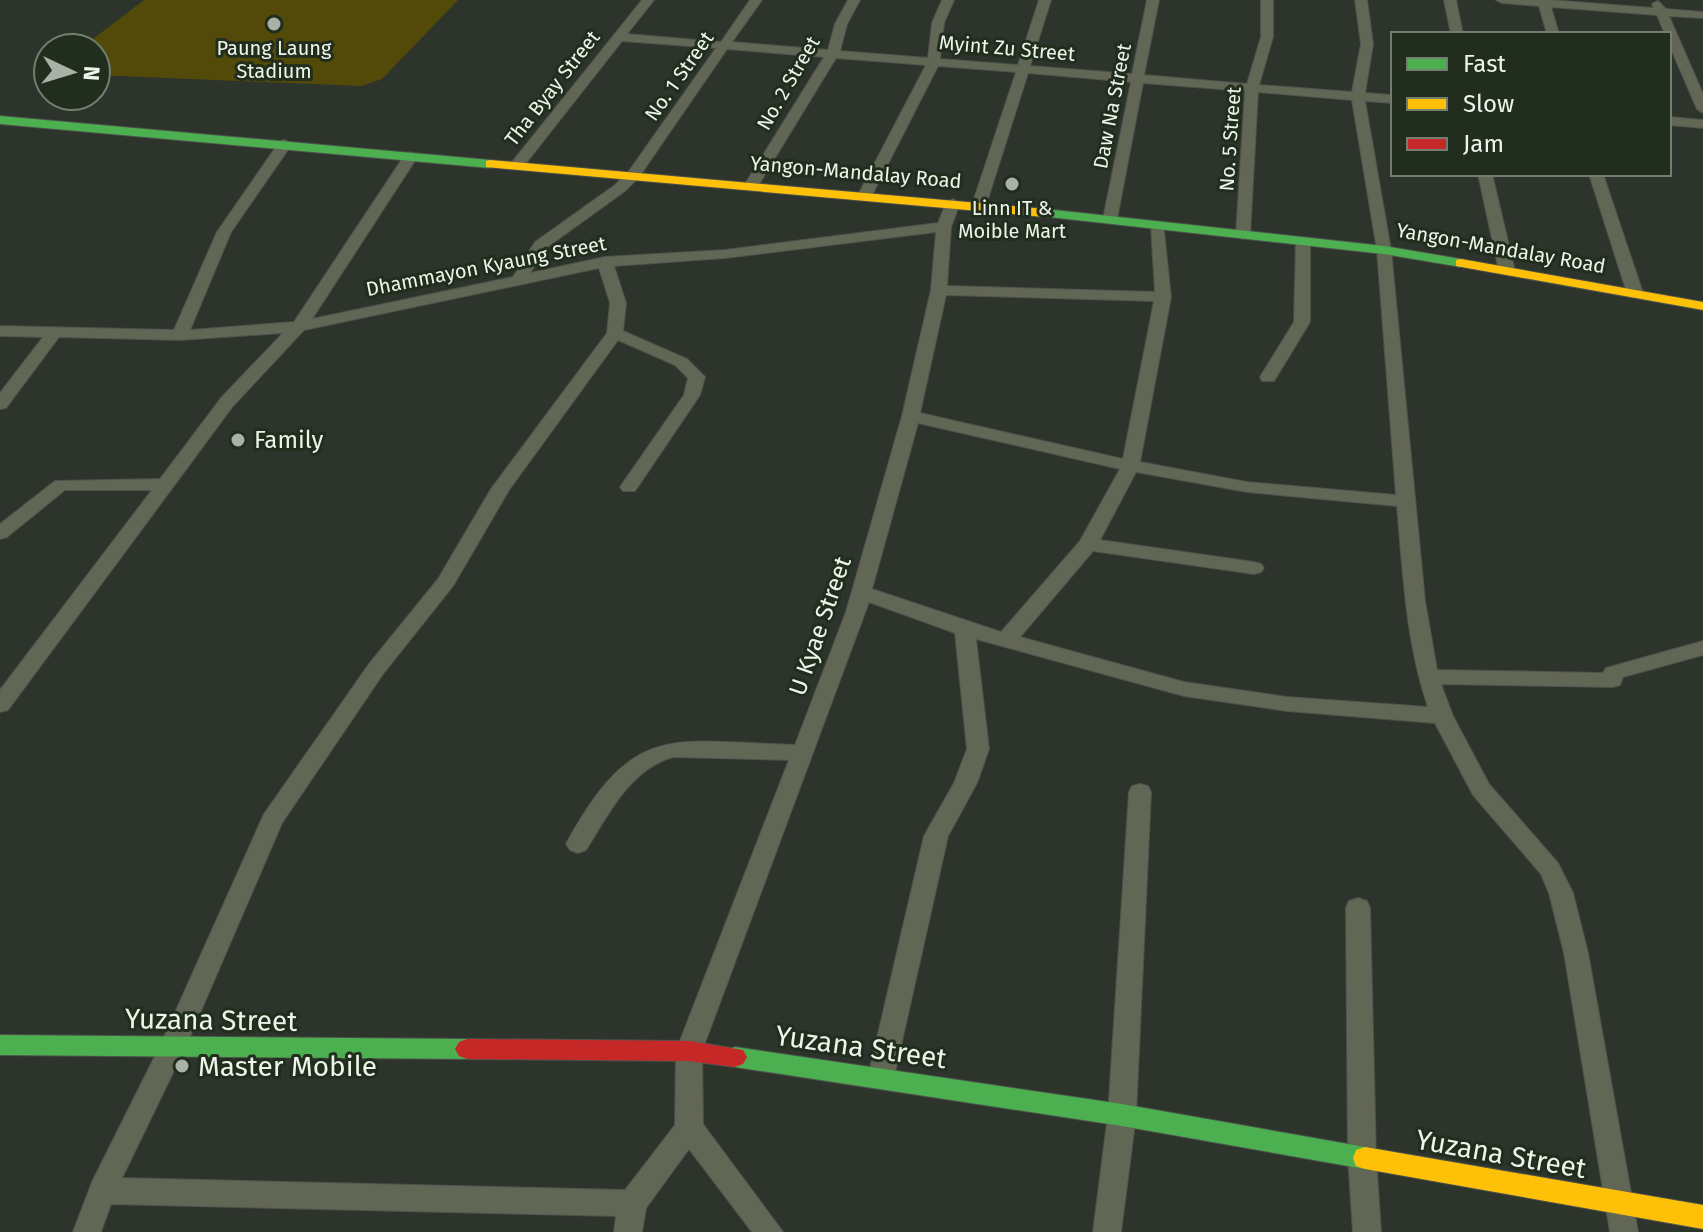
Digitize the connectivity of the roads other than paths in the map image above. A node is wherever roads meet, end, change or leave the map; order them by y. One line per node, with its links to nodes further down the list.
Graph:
1 (648, 0): 18 (street, Tha Byay Street)
2 (756, 0): 19 (street, No. 1 Street)
3 (854, 0): 20 (street, No. 2 Street)
4 (948, 0): 21 (street)
5 (1045, 0): 22 (street)
6 (1153, 0): 23 (street, Daw Na Street)
7 (1267, 0): 24 (street, No. 5 Street)
8 (1361, 0): 25 (street)
9 (1450, 0): 14 (street)
10 (1502, 0): 11 (street)
11 (1543, 2): 12 (street); 15 (street)
12 (1659, 6): 13 (street); 16 (street)
13 (1703, 15)
14 (1457, 32)
15 (1552, 32)
16 (1670, 32)
17 (1671, 34): 27 (street)
18 (619, 37): 19 (street, Myint Zu Street); 33 (street, Tha Byay Street)
19 (726, 46): 20 (street, Myint Zu Street); 34 (street, No. 1 Street)
20 (833, 53): 21 (street, Myint Zu Street); 37 (street, No. 2 Street)
21 (934, 62): 22 (street, Myint Zu Street); 38 (street)
22 (1023, 69): 23 (street, Myint Zu Street); 40 (street)
23 (1138, 78): 24 (street, Myint Zu Street); 41 (street, Daw Na Street)
24 (1252, 87): 25 (street, Myint Zu Street); 44 (street, No. 5 Street)
25 (1358, 96): 26 (street, Myint Zu Street); 46 (street)
26 (1391, 99)
27 (1703, 109)
28 (0, 120): 31 (main road, Yangon-Mandalay Road)
29 (1671, 121): 30 (street)
30 (1703, 124)
31 (285, 144): 32 (main road, Yangon-Mandalay Road); 58 (street)
32 (411, 156): 33 (main road, Yangon-Mandalay Road); 54 (street)
33 (518, 164): 34 (main road, Yangon-Mandalay Road)
34 (634, 174): 37 (main road, Yangon-Mandalay Road); 49 (street, No. 1 Street)
35 (1485, 176): 48 (street)
36 (1597, 176): 51 (street)
37 (752, 184): 38 (main road, Yangon-Mandalay Road)
38 (865, 195): 39 (main road, Yangon-Mandalay Road)
39 (953, 203): 40 (main road, Yangon-Mandalay Road); 43 (street, U Kyae Street)
40 (979, 205): 41 (main road, Yangon-Mandalay Road)
41 (1110, 219): 42 (main road, Yangon-Mandalay Road)
42 (1158, 225): 44 (main road, Yangon-Mandalay Road); 52 (street)
43 (944, 227): 47 (street, Dhammayon Kyaung Street); 50 (street, U Kyae Street)
44 (1243, 235): 45 (main road, Yangon-Mandalay Road)
45 (1303, 242): 46 (main road, Yangon-Mandalay Road); 59 (street)
46 (1384, 250): 48 (main road, Yangon-Mandalay Road); 65 (street)
47 (605, 262): 49 (street, Dhammayon Kyaung Street); 57 (street)
48 (1507, 271): 51 (main road, Yangon-Mandalay Road)
49 (520, 277): 54 (street, Dhammayon Kyaung Street)
50 (939, 290): 52 (street); 61 (street, U Kyae Street)
51 (1635, 293): 53 (main road, Yangon-Mandalay Road)
52 (1163, 297): 62 (street)
53 (1703, 306)
54 (299, 326): 58 (street, Dhammayon Kyaung Street); 63 (street)
55 (0, 331): 56 (street, Dhammayon Kyaung Street)
56 (54, 333): 58 (street, Dhammayon Kyaung Street); 60 (street)
57 (615, 333): 64 (street); 81 (street)
58 (180, 335)
59 (1268, 377)
60 (0, 404)
61 (911, 416): 62 (street); 69 (street, U Kyae Street)
62 (1130, 466): 65 (street); 67 (street)
63 (166, 484): 66 (street); 74 (street)
64 (629, 487)
65 (1407, 501): 73 (street)
66 (0, 533)
67 (1088, 544): 68 (street); 71 (street)
68 (1254, 568)
69 (861, 592): 70 (street); 76 (street, U Kyae Street)
70 (965, 629): 71 (street); 83 (street)
71 (1006, 640): 75 (street)
72 (1703, 648): 73 (street)
73 (1428, 677): 75 (street)
74 (0, 705)
75 (1442, 716): 89 (street)
76 (803, 753): 78 (street); 82 (street, U Kyae Street)
77 (1140, 792): 84 (street)
78 (578, 844)
79 (1358, 908): 86 (street)
80 (0, 1045): 81 (main road, Yuzana Street)
81 (172, 1048): 82 (main road, Yuzana Street); 87 (street)
82 (689, 1051): 83 (main road, Yuzana Street); 85 (street)
83 (881, 1077): 84 (main road, Yuzana Street)
84 (1122, 1115): 86 (main road, Yuzana Street); 94 (street)
85 (689, 1128): 88 (street); 93 (street)
86 (1362, 1158): 89 (main road, Yuzana Street); 95 (street)
87 (102, 1191): 88 (street); 91 (street)
88 (632, 1203): 92 (street)
89 (1619, 1203): 90 (main road, Yuzana Street); 96 (street)
90 (1703, 1217)
91 (87, 1232)
92 (628, 1232)
93 (769, 1232)
94 (1107, 1232)
95 (1367, 1232)
96 (1624, 1232)

